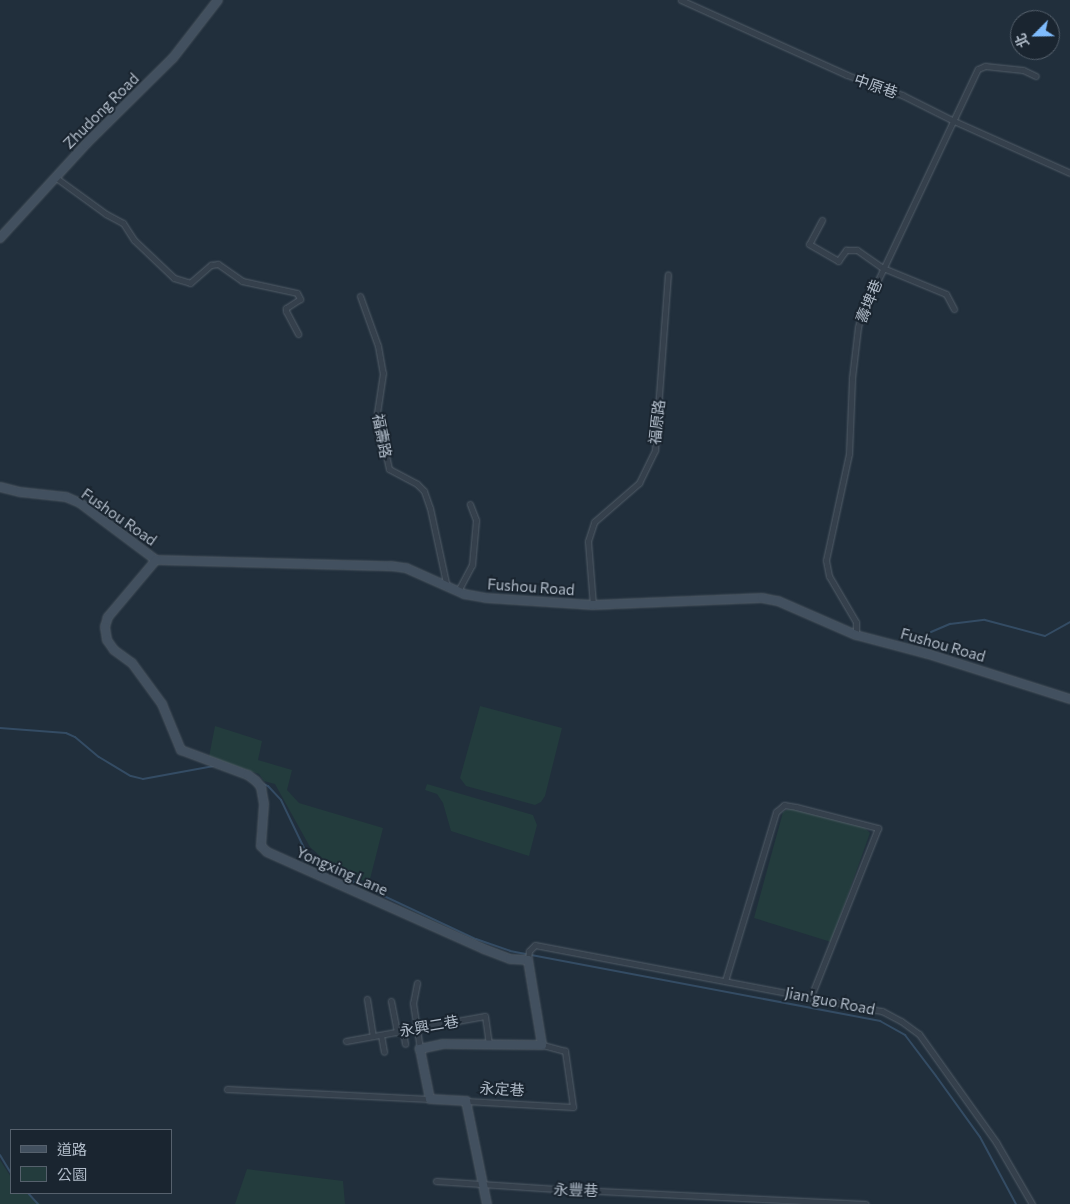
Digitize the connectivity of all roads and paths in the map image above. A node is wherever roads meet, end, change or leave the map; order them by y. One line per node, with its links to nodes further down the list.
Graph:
1 (218, 0): 6 (street, Zhudong Road)
2 (681, 0): 4 (street, 中原巷)
3 (1036, 76): 4 (street, 壽埤巷)
4 (954, 121): 5 (street, 中原巷); 9 (street, 壽埤巷)
5 (1070, 173)
6 (55, 177): 8 (street, Zhudong Road); 13 (street)
7 (822, 220): 9 (street)
8 (0, 238)
9 (883, 268): 12 (street); 20 (street, 壽埤巷)
10 (668, 274): 19 (street, 福原路)
11 (360, 296): 17 (street, 福壽路)
12 (954, 309)
13 (298, 334)
14 (0, 487): 16 (street, Fushou Road)
15 (470, 504): 18 (street)
16 (156, 560): 17 (street, Fushou Road); 22 (street, Yongxing Lane)
17 (447, 587): 18 (street, Fushou Road)
18 (458, 591): 19 (street, Fushou Road)
19 (593, 605): 20 (street, Fushou Road)
20 (856, 635): 21 (street, Fushou Road)
21 (1070, 699)
22 (528, 956): 23 (street, Jian'guo Road); 36 (street)
23 (725, 981): 25 (street, Jian'guo Road); 25 (street)
24 (417, 984): 28 (street)
25 (811, 996): 46 (street, Jian'guo Road)
26 (367, 1000): 32 (street)
27 (390, 1001): 30 (street)
28 (416, 1028): 29 (street, 永興二巷); 34 (street, 永興二巷); 37 (street)
29 (403, 1031): 30 (street, 永興二巷); 35 (street)
30 (396, 1032): 31 (street, 永興二巷)
31 (380, 1035): 32 (street, 永興二巷); 38 (street)
32 (373, 1036): 33 (street, 永興二巷)
33 (346, 1041)
34 (489, 1043): 36 (street); 37 (street)
35 (406, 1044)
36 (542, 1045): 41 (street, 永定巷)
37 (420, 1049): 40 (street)
38 (384, 1052)
39 (227, 1089): 40 (street)
40 (430, 1099): 41 (street, 永定巷)
41 (466, 1101): 43 (street)
42 (436, 1181): 43 (street, 永豐巷)
43 (483, 1182): 44 (street); 45 (street, 永豐巷)
44 (487, 1204)
45 (866, 1204)
46 (1032, 1204)

